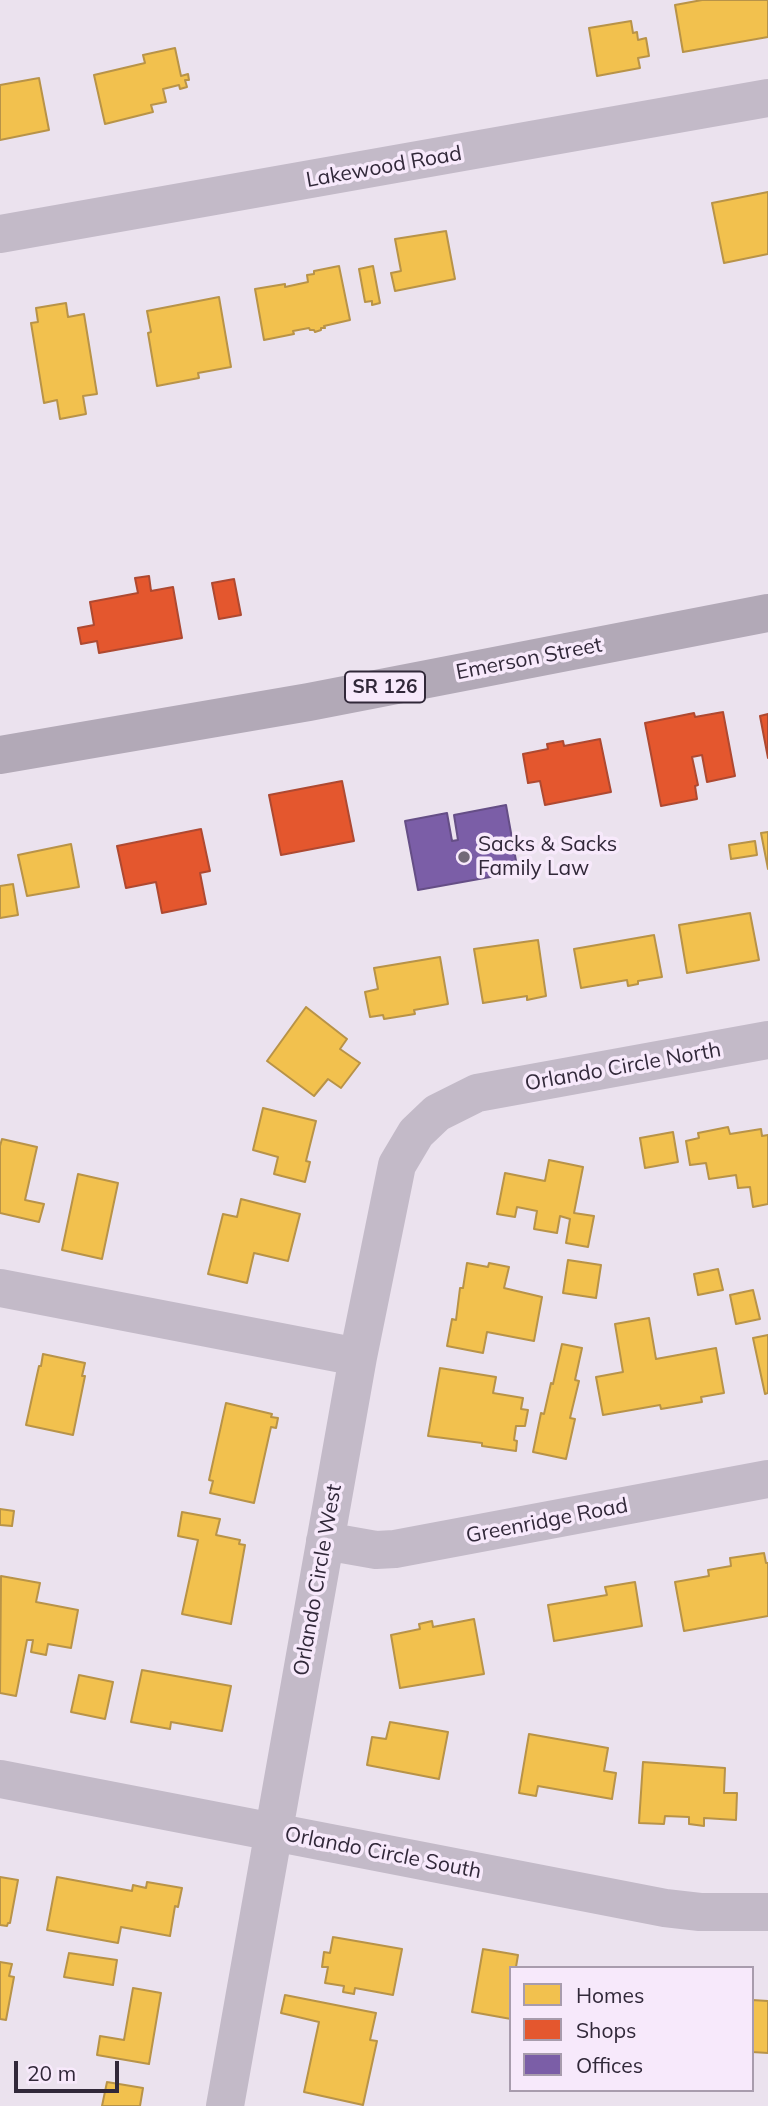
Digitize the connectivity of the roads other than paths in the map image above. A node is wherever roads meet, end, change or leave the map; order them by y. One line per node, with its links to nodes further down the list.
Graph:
1 (768, 98): 2 (street, Lakewood Road)
2 (0, 234)
3 (768, 613): 4 (main road, Emerson Street / SR 126)
4 (0, 755)
5 (768, 1040): 6 (street, Orlando Circle North)
6 (477, 1093): 8 (street, Orlando Circle West)
7 (0, 1288): 8 (street)
8 (358, 1357): 10 (street, Orlando Circle West)
9 (768, 1479): 10 (street, Greenridge Road)
10 (325, 1541): 12 (street, Orlando Circle West)
11 (0, 1779): 12 (street, Orlando Circle South)
12 (273, 1831): 13 (street, Orlando Circle South); 14 (street, Orlando Circle West)
13 (768, 1912)
14 (225, 2106)

